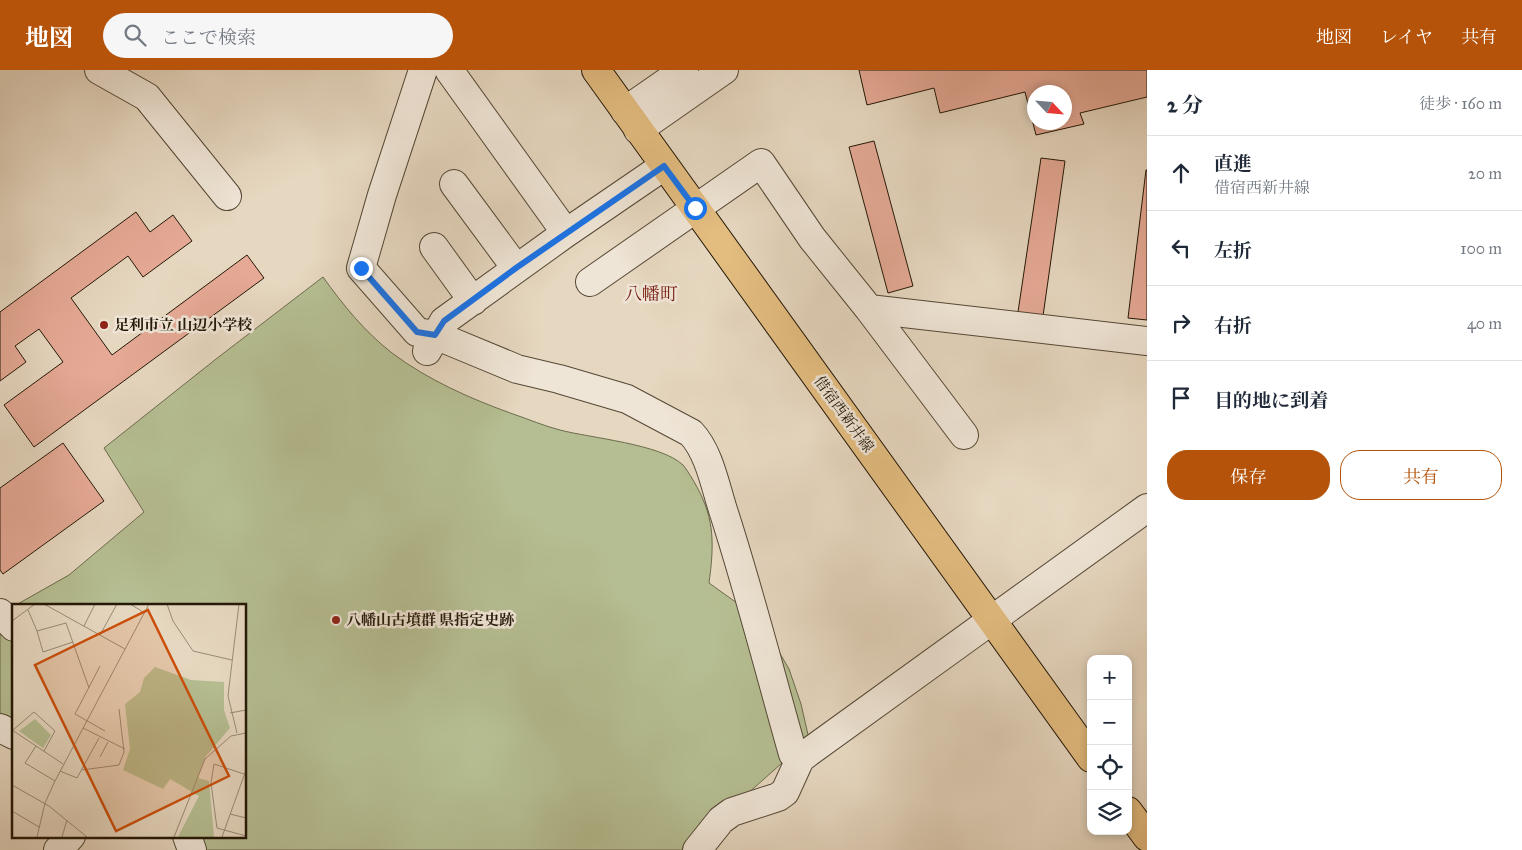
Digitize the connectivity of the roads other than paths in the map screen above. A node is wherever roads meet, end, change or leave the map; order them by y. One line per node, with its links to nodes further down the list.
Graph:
1 (99, 70): 10 (street)
2 (423, 70): 19 (street)
3 (449, 70): 12 (street)
4 (596, 70): 7 (main road, 借宿西新井線)
5 (684, 70): 7 (street)
6 (724, 70): 7 (street)
7 (631, 120): 8 (main road, 借宿西新井線)
8 (664, 166): 11 (main road, 借宿西新井線); 12 (street)
9 (454, 184): 14 (street)
10 (227, 196)
11 (695, 208): 15 (street); 17 (street); 23 (main road, 借宿西新井線)
12 (566, 233): 14 (street)
13 (434, 247): 16 (street)
14 (516, 268): 16 (street)
15 (590, 282)
16 (473, 301): 19 (street)
17 (869, 308): 18 (street); 20 (street)
18 (1147, 341)
19 (431, 344): 28 (street)
20 (964, 435)
21 (1144, 516): 23 (street)
22 (0, 613): 24 (street)
23 (992, 620): 27 (main road, 借宿西新井線); 28 (street)
24 (12, 625)
25 (0, 728): 26 (street)
26 (12, 733)
27 (1087, 752)
28 (800, 759): 33 (street)
29 (69, 838): 31 (street)
30 (188, 838): 32 (street)
31 (58, 850)
32 (192, 850)
33 (697, 850)

